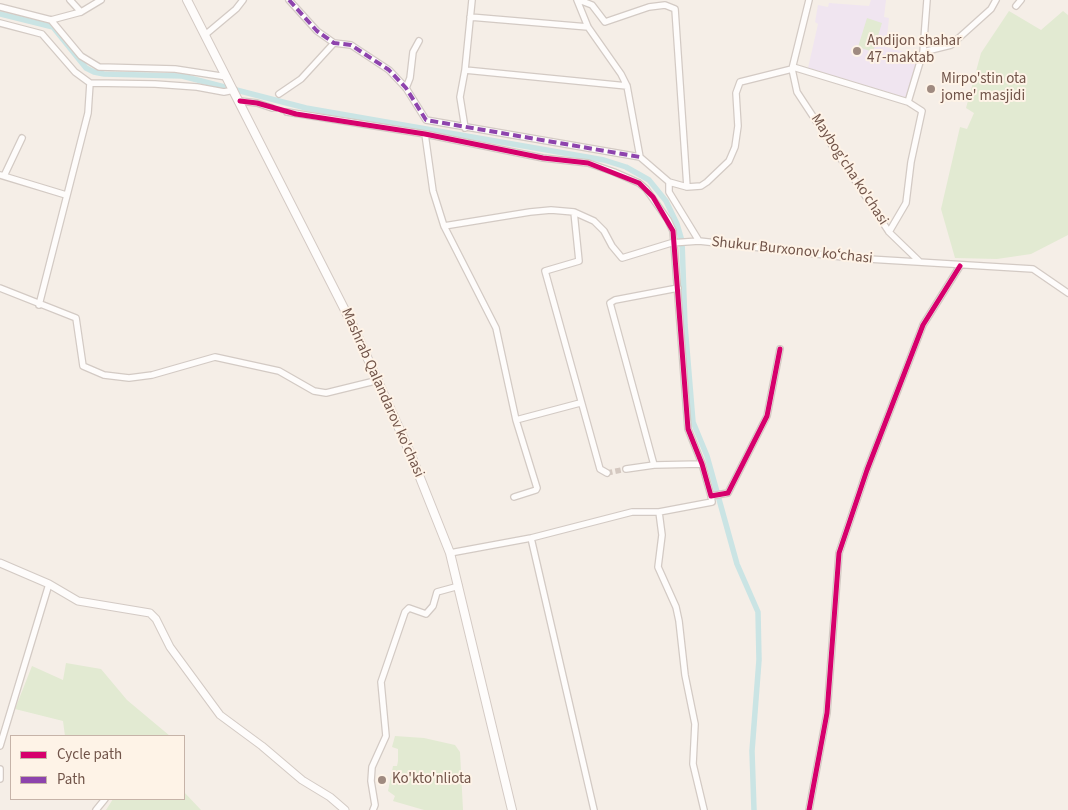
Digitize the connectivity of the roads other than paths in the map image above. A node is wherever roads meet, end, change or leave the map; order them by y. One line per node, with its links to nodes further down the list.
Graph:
1 (70, 0): 14 (street)
2 (101, 0): 14 (street)
3 (187, 0): 19 (main road, Mashrab Qalandarov ko'chasi)
4 (243, 0): 19 (street)
5 (289, 0): 21 (street)
6 (472, 0): 15 (street)
7 (578, 0): 18 (street); 40 (street)
8 (809, 0): 23 (street, Maybog'cha ko'chasi)
9 (927, 0): 22 (street)
10 (996, 0): 22 (street)
11 (1021, 0): 12 (street)
12 (1016, 6)
13 (0, 7): 16 (street)
14 (81, 12): 16 (street)
15 (470, 17): 18 (street); 24 (street)
16 (50, 20): 25 (street)
17 (0, 23): 26 (street)
18 (588, 27): 27 (street)
19 (205, 35): 25 (main road, Mashrab Qalandarov ko'chasi)
20 (419, 41): 28 (street)
21 (334, 42): 28 (street); 29 (street)
22 (923, 52): 31 (street)
23 (792, 68): 31 (street); 40 (street); 44 (street, Maybog'cha ko'chasi)
24 (465, 70): 27 (street); 34 (street)
25 (227, 77): 30 (main road, Mashrab Qalandarov ko'chasi)
26 (90, 83): 30 (street); 41 (street)
27 (627, 86): 37 (street)
28 (406, 88): 34 (street)
29 (279, 94)
30 (238, 96): 32 (street); 54 (main road, Mashrab Qalandarov ko'chasi)
31 (908, 102): 44 (street)
32 (272, 108)
33 (287, 112): 35 (street)
34 (465, 128): 37 (street)
35 (425, 134): 43 (street); 46 (street)
36 (22, 138): 38 (street)
37 (640, 157): 39 (street)
38 (2, 176): 41 (street)
39 (669, 182): 40 (street); 45 (street, Shukur Burxonov koʻchasi)
40 (687, 187)
41 (66, 195): 52 (street)
42 (574, 212): 43 (street); 46 (street); 55 (street)
43 (444, 226): 56 (street)
44 (889, 232): 47 (street, Maybog'cha ko'chasi)
45 (698, 242): 46 (street); 47 (street, Shukur Burxonov koʻchasi)
46 (676, 243): 50 (street)
47 (922, 263): 48 (street, Shukur Burxonov koʻchasi)
48 (960, 266): 51 (street, Shukur Burxonov koʻchasi); 79 (street)
49 (0, 288): 52 (street)
50 (678, 288): 57 (street); 58 (street)
51 (1068, 294)
52 (39, 305): 54 (street)
53 (780, 349): 61 (street)
54 (379, 380): 65 (main road, Mashrab Qalandarov ko'chasi)
55 (580, 403): 56 (street); 60 (street)
56 (516, 420): 62 (street)
57 (702, 464): 58 (street); 61 (street)
58 (654, 465): 59 (street)
59 (626, 469)
60 (606, 473)
61 (712, 495): 63 (street)
62 (514, 497)
63 (659, 512): 64 (street); 78 (street)
64 (531, 538): 65 (street); 77 (street)
65 (450, 552): 68 (main road, Mashrab Qalandarov ko'chasi)
66 (0, 563): 67 (street)
67 (49, 584): 69 (street); 74 (street)
68 (459, 586): 75 (street); 76 (main road, Mashrab Qalandarov ko'chasi)
69 (0, 746)
70 (0, 770): 71 (street)
71 (0, 779)
72 (104, 800): 73 (street)
73 (96, 810)
74 (345, 810)
75 (373, 810)
76 (512, 810)
77 (594, 810)
78 (704, 810)
79 (809, 810)

